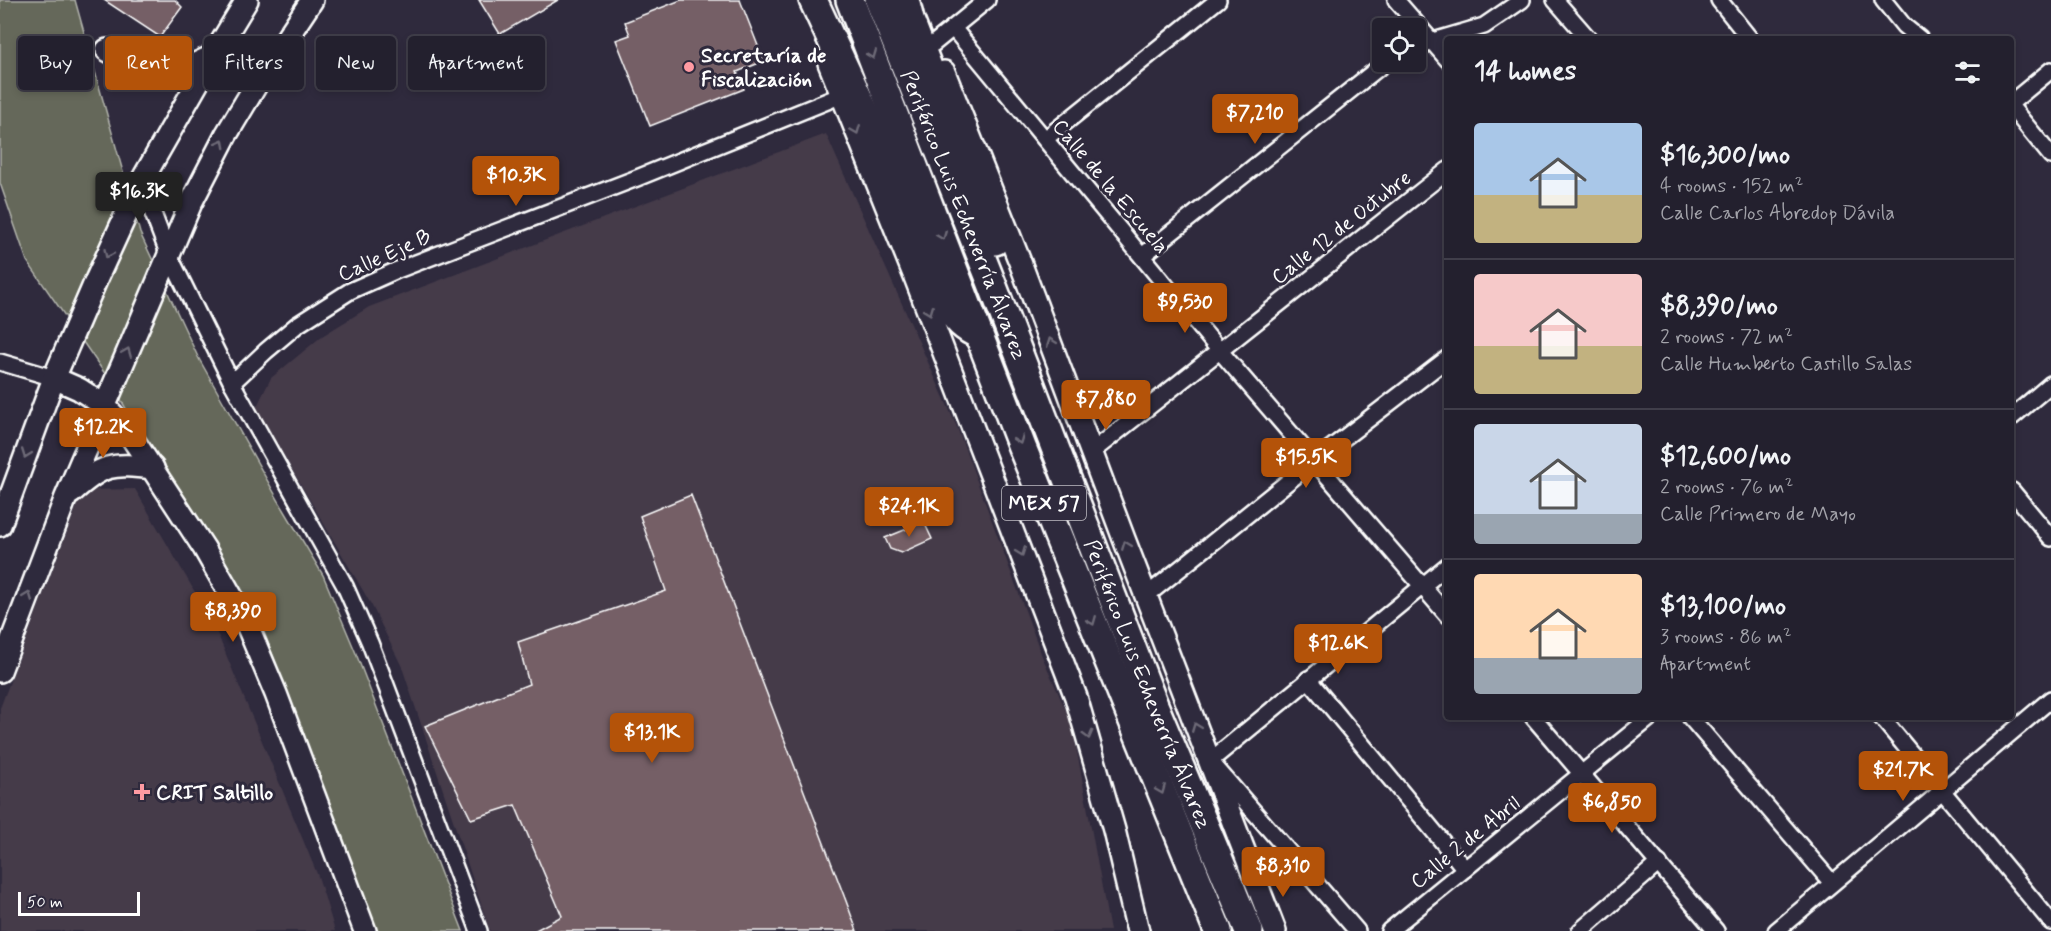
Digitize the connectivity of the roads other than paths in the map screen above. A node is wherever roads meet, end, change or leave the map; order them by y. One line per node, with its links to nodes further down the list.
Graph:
1 (247, 0): 17 (street)
2 (312, 0): 37 (street, one-way to 2)
3 (798, 0): 30 (street)
4 (813, 0): 39 (highway)
5 (850, 0): 39 (highway, Periférico Luis Echeverría Álvarez / MEX 57, one-way to 39)
6 (879, 0): 46 (highway, Periférico Luis Echeverría Álvarez / MEX 57)
7 (905, 0): 46 (highway)
8 (915, 0): 25 (street)
9 (987, 0): 16 (street)
10 (1218, 0): 33 (street)
11 (1396, 0): 23 (street)
12 (1522, 0): 18 (street)
13 (1556, 0): 19 (street)
14 (1719, 0): 20 (street)
15 (1883, 0): 21 (street)
16 (953, 28): 25 (street); 33 (street, Calle de la Escuela)
17 (225, 36)
18 (1447, 36)
19 (1586, 36)
20 (1748, 36)
21 (1916, 36)
22 (1444, 37): 23 (street)
23 (1432, 40): 24 (street); 26 (street)
24 (1426, 42)
25 (933, 44): 49 (street, one-way to 25)
26 (1444, 55)
27 (2051, 70): 31 (street)
28 (204, 72): 36 (street)
29 (1373, 72): 38 (street)
30 (842, 95): 44 (street, Calle Eje B); 75 (street, one-way to 75)
31 (2014, 100)
32 (2014, 110): 34 (street)
33 (1045, 139): 38 (street, Calle de la Escuela)
34 (2051, 156)
35 (1444, 173): 40 (street, Calle 12 de Octubre)
36 (141, 182): 37 (street); 43 (street, one-way to 43)
37 (168, 253): 44 (street); 47 (street, one-way to 37)
38 (1142, 256): 40 (street, Calle de la Escuela)
39 (980, 335): 63 (highway, Periférico Luis Echeverría Álvarez / MEX 57, one-way to 63)
40 (1219, 350): 49 (street, Calle 12 de Octubre); 50 (street, Calle de la Escuela)
41 (1444, 361): 50 (street)
42 (0, 362): 43 (street)
43 (54, 378): 47 (street); 54 (street, one-way to 54)
44 (232, 384): 78 (street)
45 (2051, 384): 48 (street)
46 (1038, 404): 63 (highway, Periférico Luis Echeverría Álvarez / MEX 57)
47 (105, 406): 51 (street); 53 (street)
48 (2014, 415)
49 (1093, 451): 58 (street, one-way to 49)
50 (1314, 461): 57 (street, Calle de la Escuela); 58 (street)
51 (153, 468): 53 (street); 77 (street)
52 (2014, 493): 55 (street)
53 (66, 497): 60 (street, one-way to 53)
54 (0, 525)
55 (2051, 538)
56 (1444, 568): 57 (street)
57 (1421, 585): 59 (street, Calle de la Escuela); 61 (street)
58 (1146, 596): 68 (street, one-way to 58)
59 (1444, 611)
60 (0, 671)
61 (1308, 679): 68 (street); 72 (street)
62 (2051, 699): 70 (street)
63 (1143, 711): 80 (highway, Periférico Luis Echeverría Álvarez / MEX 57, one-way to 80); 81 (highway, Periférico Luis Echeverría Álvarez / MEX 57)
64 (1536, 720): 69 (street)
65 (1647, 720): 69 (street, Calle 2 de Abril)
66 (1693, 720): 74 (street)
67 (1884, 720): 70 (street)
68 (1209, 761): 73 (street); 84 (street)
69 (1581, 774): 71 (street); 72 (street, Calle 2 de Abril)
70 (1943, 790): 74 (street); 76 (street)
71 (1659, 864): 86 (street); 87 (street)
72 (1465, 869): 85 (street, Calle 2 de Abril)
73 (1254, 879): 82 (street); 83 (street)
74 (1832, 883): 88 (street)
75 (1136, 922): 79 (street)
76 (2051, 922)
77 (365, 931)
78 (479, 931)
79 (1147, 931)
80 (1218, 931)
81 (1249, 931)
82 (1255, 931)
83 (1275, 931)
84 (1357, 931)
85 (1389, 931)
86 (1580, 931)
87 (1716, 931)
88 (1776, 931)

